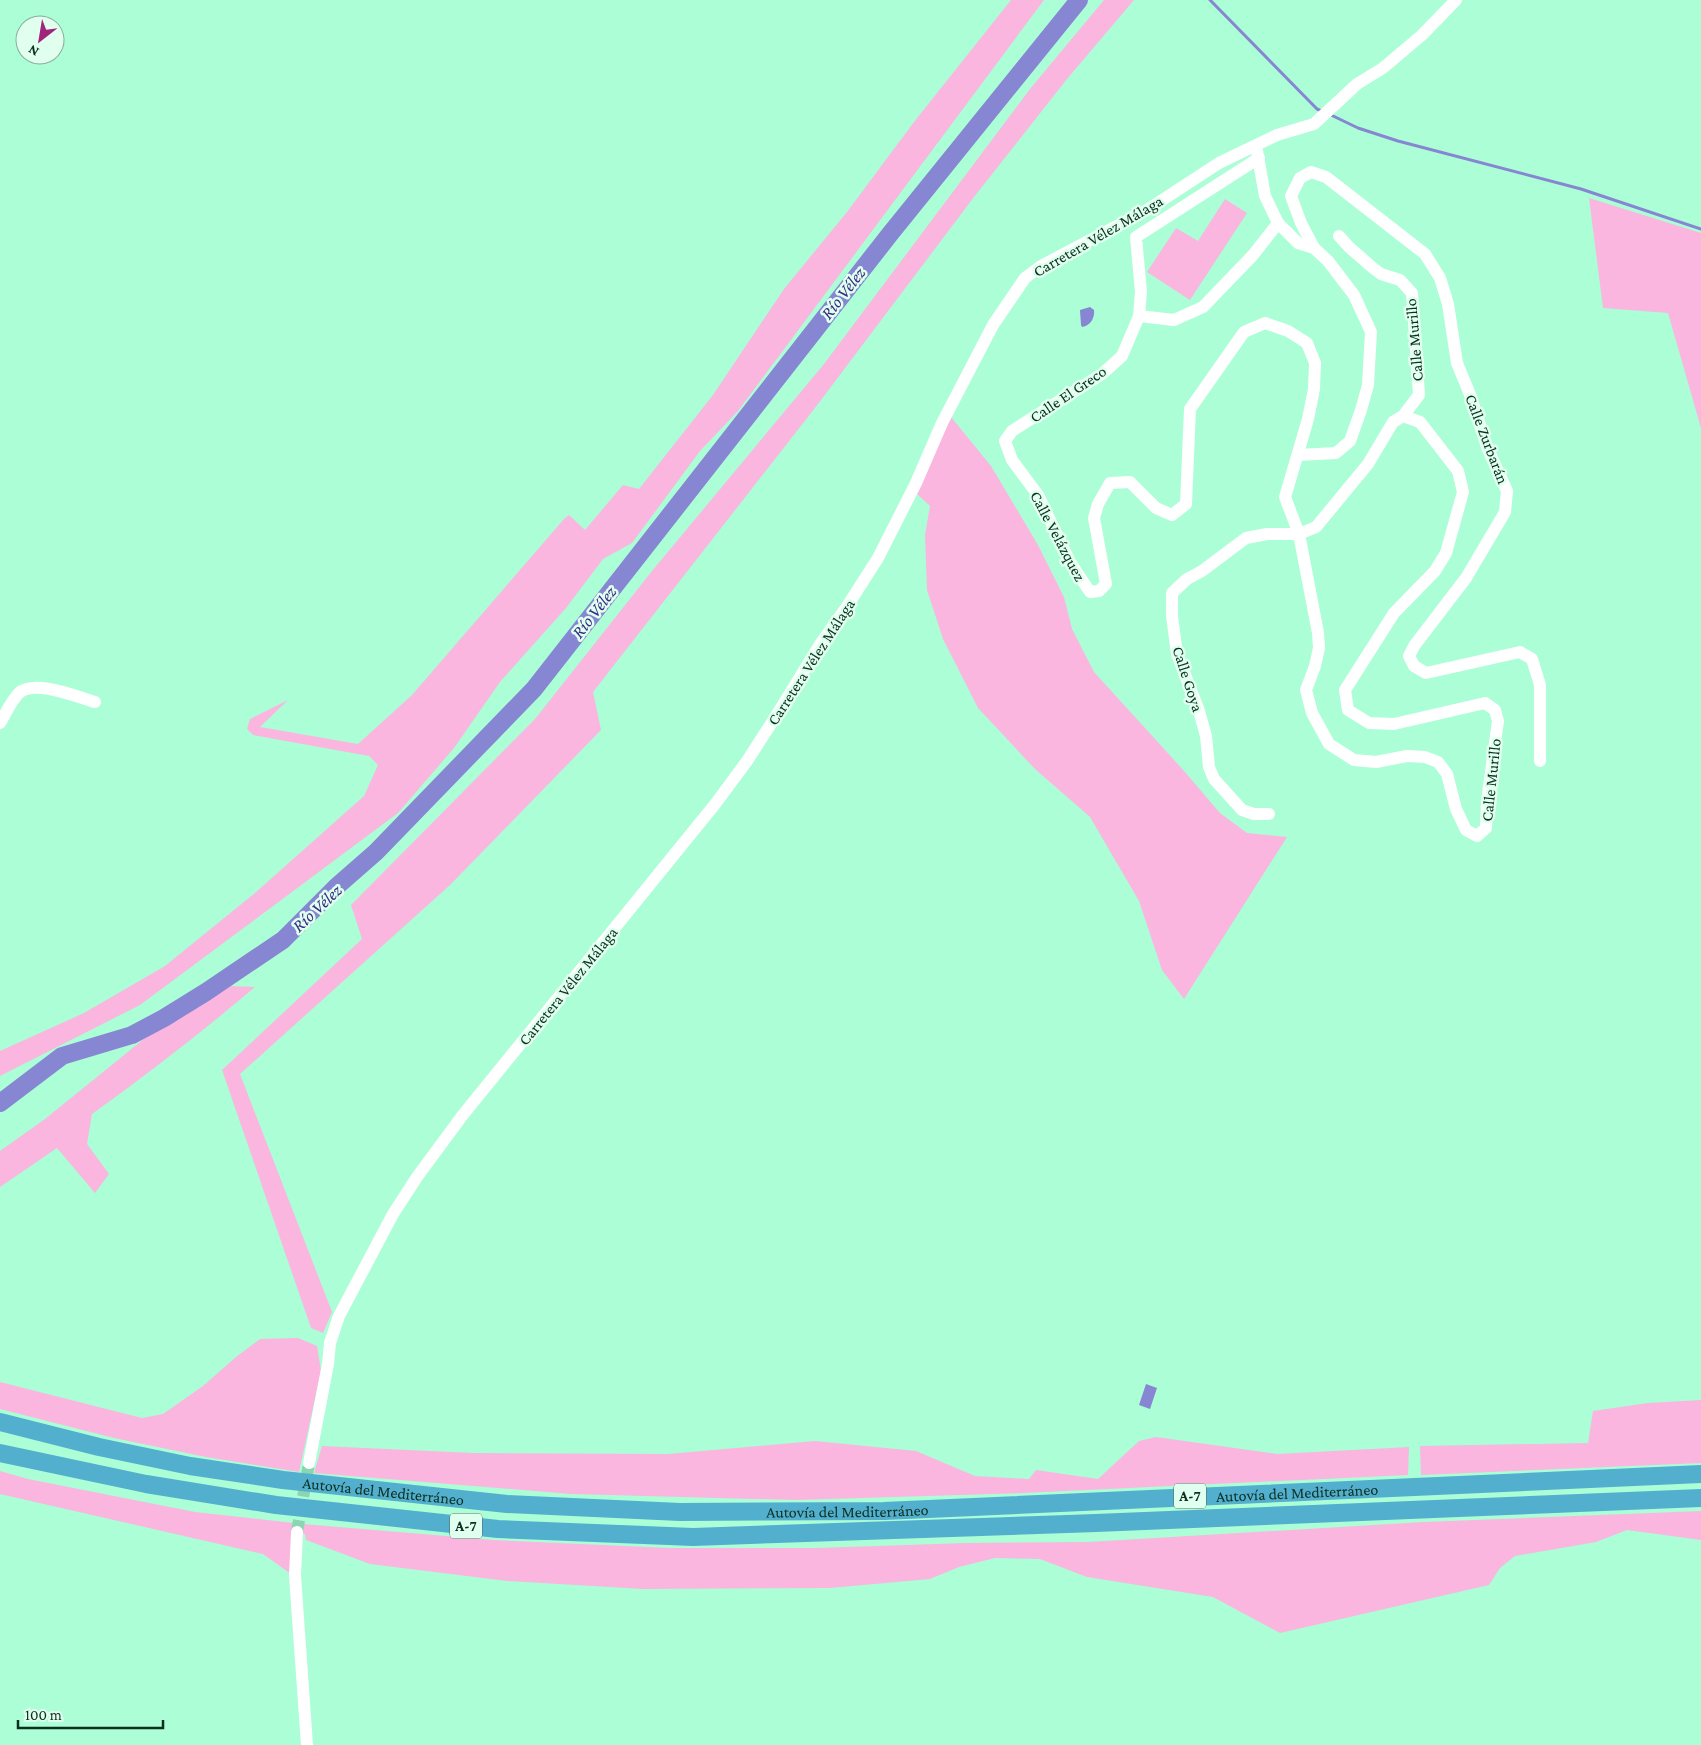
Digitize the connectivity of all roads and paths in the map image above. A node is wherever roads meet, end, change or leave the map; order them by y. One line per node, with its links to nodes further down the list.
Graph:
1 (1456, 0): 2 (street, Carretera Vélez Málaga)
2 (1256, 144): 3 (street, Calle Zurbarán); 18 (street, Carretera Vélez Málaga)
3 (1259, 158): 4 (street, Calle Zurbarán); 7 (street, Calle El Greco)
4 (1278, 223): 6 (street, Calle Zurbarán); 7 (street)
5 (1339, 236): 8 (street, Calle Murillo)
6 (1314, 248): 10 (street, Calle Zurbarán); 14 (street, Calle Zurbarán)
7 (1139, 316): 9 (street, Calle El Greco)
8 (1404, 416): 11 (street, Calle Murillo); 11 (street, Calle Murillo)
9 (1005, 441): 10 (street, Calle Velázquez)
10 (1298, 455): 11 (street, Calle Velázquez)
11 (1299, 534): 15 (street, Calle Goya)
12 (95, 702): 13 (street)
13 (0, 723)
14 (1540, 761)
15 (1269, 814)
16 (0, 1422): 19 (highway, Autovía del Mediterráneo / A-7)
17 (0, 1453): 20 (highway, Autovía del Mediterráneo / A-7)
18 (309, 1463)
19 (1701, 1474)
20 (1701, 1498)
21 (297, 1532): 22 (street)
22 (307, 1745)

